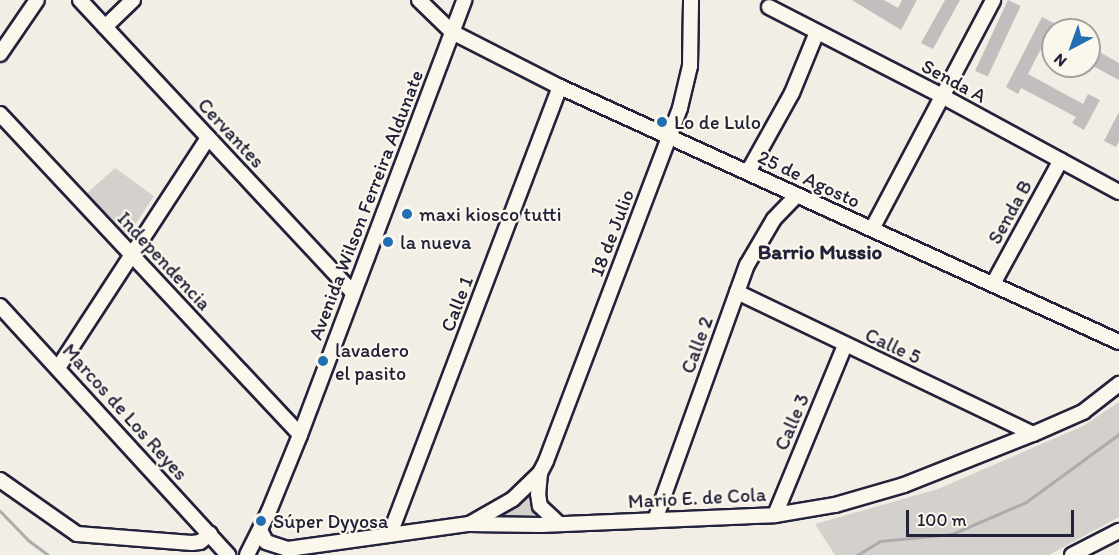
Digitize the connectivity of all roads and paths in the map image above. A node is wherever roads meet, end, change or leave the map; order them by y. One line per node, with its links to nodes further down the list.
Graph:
1 (37, 0): 12 (street)
2 (80, 0): 9 (street, Cervantes)
3 (134, 0): 9 (street)
4 (419, 0): 10 (street, 25 de Agosto)
5 (464, 0): 10 (street, Avenida Wilson Ferreira Aldunate)
6 (691, 0): 16 (street, 18 de Julio)
7 (993, 0): 14 (street)
8 (769, 7): 11 (street, Senda A)
9 (105, 27): 17 (street, Cervantes)
10 (452, 32): 13 (street, 25 de Agosto); 26 (street, Avenida Wilson Ferreira Aldunate)
11 (817, 32): 14 (street, Senda A); 19 (street)
12 (0, 54)
13 (560, 87): 16 (street, 25 de Agosto); 43 (street, Calle 1)
14 (942, 96): 18 (street, Senda A); 22 (street)
15 (0, 114): 23 (street, Independencia)
16 (670, 136): 19 (street, 25 de Agosto); 34 (street, 18 de Julio)
17 (208, 138): 23 (street); 26 (street, Cervantes)
18 (1061, 160): 20 (street, Senda A); 24 (street, Senda B)
19 (748, 172): 21 (street, 25 de Agosto)
20 (1119, 192)
21 (797, 195): 22 (street, 25 de Agosto); 25 (street, Calle 2)
22 (872, 229): 24 (street, 25 de Agosto)
23 (132, 256): 30 (street); 33 (street, Independencia)
24 (993, 284): 28 (street, 25 de Agosto)
25 (737, 292): 29 (street, Calle 5); 37 (street, Calle 2)
26 (353, 293): 33 (street, Avenida Wilson Ferreira Aldunate)
27 (0, 306): 30 (street, Marcos de Los Reyes)
28 (1119, 342)
29 (845, 345): 32 (street, Calle 5); 36 (street, Calle 3)
30 (58, 368): 42 (street, Marcos de Los Reyes)
31 (1119, 384): 32 (street, Mario E. de Cola)
32 (1033, 434): 36 (street, Mario E. de Cola)
33 (300, 435): 40 (street, Avenida Wilson Ferreira Aldunate)
34 (540, 473): 38 (street, 18 de Julio); 39 (street, 18 de Julio)
35 (0, 480): 42 (street)
36 (775, 514): 37 (street, Mario E. de Cola)
37 (655, 520): 38 (street, Mario E. de Cola)
38 (558, 523): 39 (street, Mario E. de Cola)
39 (469, 524): 43 (street, Mario E. de Cola)
40 (261, 530): 44 (street); 46 (street, Avenida Wilson Ferreira Aldunate)
41 (1119, 531): 48 (street)
42 (210, 534): 45 (street, Marcos de Los Reyes)
43 (390, 534): 44 (street, Mario E. de Cola)
44 (288, 549): 47 (street)
45 (224, 552)
46 (247, 555)
47 (273, 555)
48 (1072, 555)

